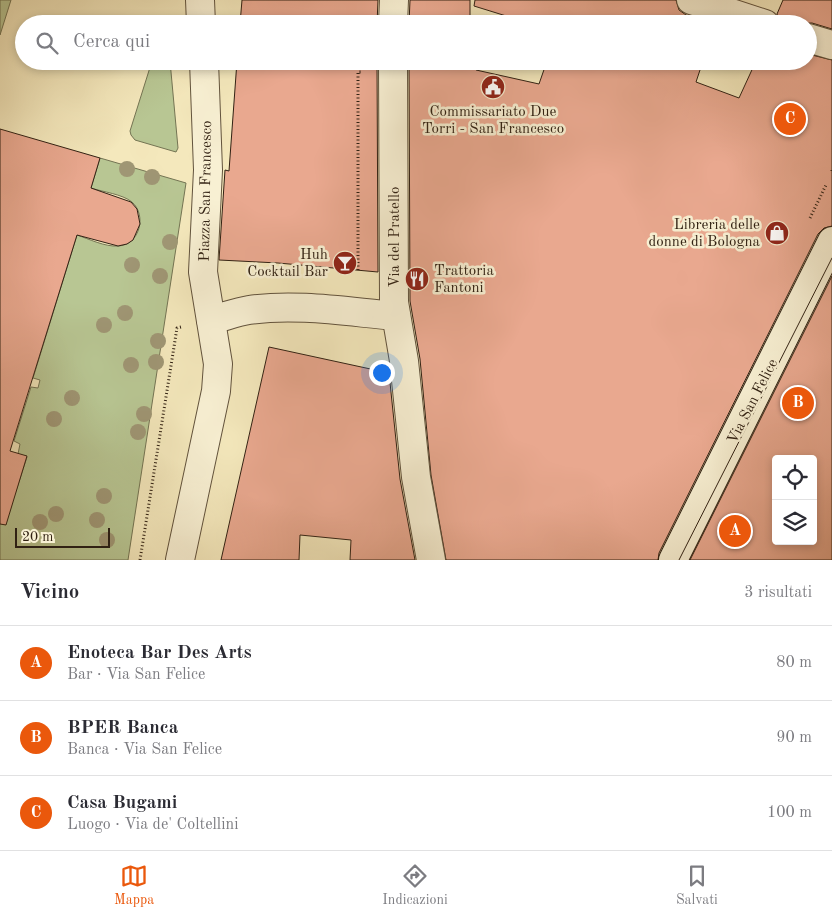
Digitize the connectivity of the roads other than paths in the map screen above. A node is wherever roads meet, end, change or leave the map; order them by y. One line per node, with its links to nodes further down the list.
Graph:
1 (200, 0): 4 (street)
2 (394, 0): 5 (street)
3 (691, 0): 6 (street)
4 (201, 15)
5 (393, 15)
6 (737, 15)
7 (817, 41): 8 (street)
8 (832, 45)
9 (204, 70): 13 (street, Piazza San Francesco)
10 (393, 70): 12 (street, Via del Pratello)
11 (832, 241): 16 (street, Via San Felice)
12 (396, 316): 13 (street); 15 (street, Via del Pratello)
13 (211, 320): 14 (street, Piazza San Francesco)
14 (180, 560)
15 (431, 560)
16 (673, 560)

